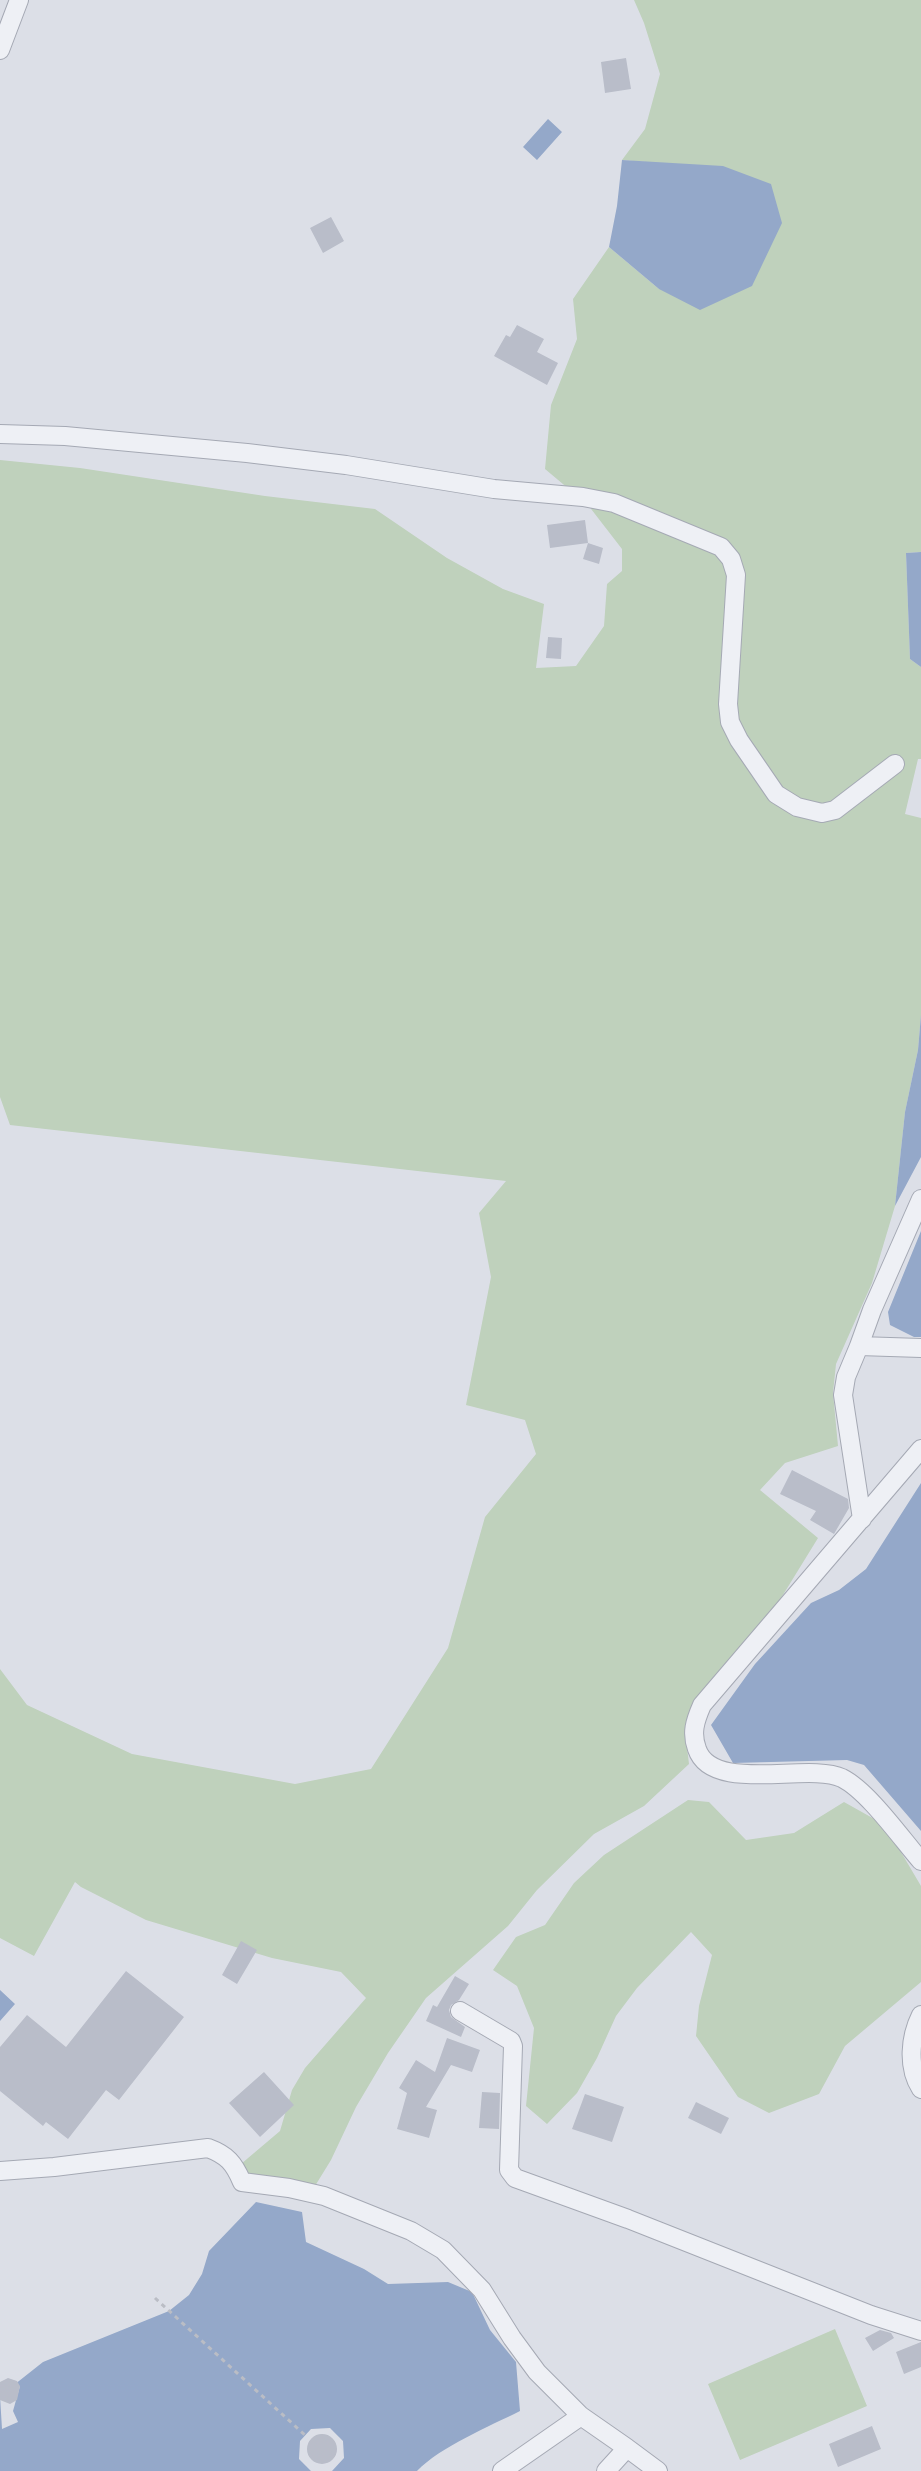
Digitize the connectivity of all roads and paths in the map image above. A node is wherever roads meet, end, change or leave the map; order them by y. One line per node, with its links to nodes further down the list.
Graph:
1 (19, 0): 2 (street)
2 (0, 50)
3 (0, 434): 4 (street)
4 (895, 764)
5 (921, 1199): 6 (street)
6 (859, 1346): 7 (street); 9 (street)
7 (921, 1348)
8 (921, 1449): 9 (street)
9 (862, 1519): 10 (street)
10 (921, 1861)
11 (460, 2011): 16 (street)
12 (921, 2015): 13 (street)
13 (921, 2089)
14 (0, 2171): 17 (street)
15 (155, 2298): 18 (path)
16 (921, 2331)
17 (581, 2416): 19 (street); 20 (street)
18 (306, 2436)
19 (627, 2448): 21 (street); 22 (street)
20 (502, 2471)
21 (606, 2471)
22 (658, 2471)

